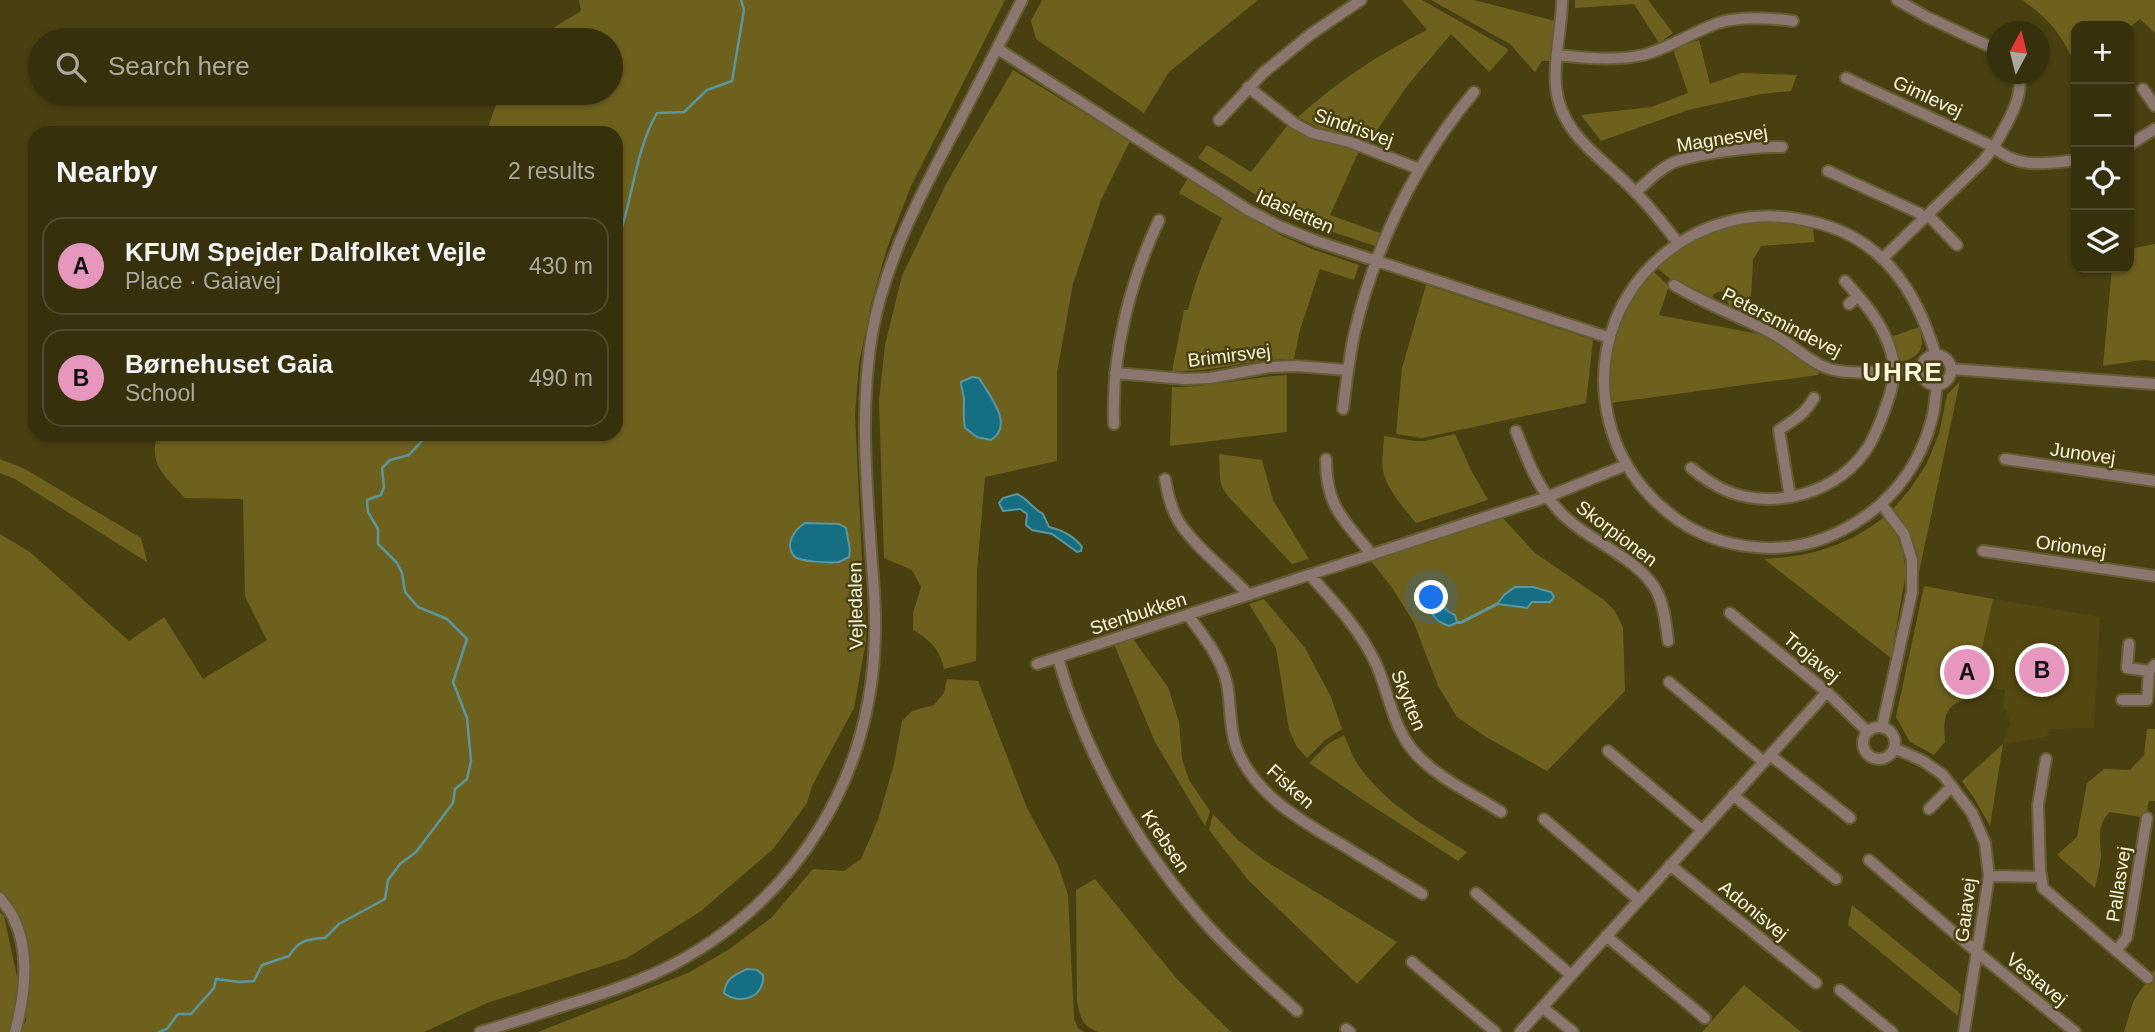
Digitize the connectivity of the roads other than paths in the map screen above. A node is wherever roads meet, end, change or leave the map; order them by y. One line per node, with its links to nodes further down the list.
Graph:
1 (1022, 0): 7 (street, Vejledalen)
2 (1361, 0): 11 (street)
3 (1562, 0): 8 (street)
4 (1897, 0): 6 (street)
5 (1793, 21): 8 (street)
6 (1987, 45)
7 (998, 49): 29 (street, Idasletten); 106 (street, Vejledalen)
8 (1557, 55): 23 (street)
9 (1846, 78): 19 (street, Gimlevej)
10 (2020, 84): 19 (street)
11 (1248, 87): 15 (street); 21 (street, Sindrisvej)
12 (2143, 89): 14 (street)
13 (1474, 92): 21 (street)
14 (2155, 106)
15 (1219, 120)
16 (2155, 129): 17 (street)
17 (2134, 142)
18 (1782, 147): 23 (street, Magnesvej)
19 (1994, 147): 20 (street, Gimlevej); 24 (street)
20 (2071, 160)
21 (1419, 169): 29 (street)
22 (1828, 171): 24 (street)
23 (1636, 192): 26 (street)
24 (1926, 217): 27 (street); 28 (street)
25 (1159, 220): 40 (street)
26 (1678, 243): 28 (street); 34 (street)
27 (1957, 245)
28 (1882, 258): 35 (street)
29 (1376, 262): 34 (street, Idasletten); 37 (street)
30 (1845, 281): 32 (street)
31 (1674, 285): 38 (street, Petersmindevej)
32 (1858, 296): 33 (street); 38 (street)
33 (1849, 304)
34 (1609, 338): 49 (street)
35 (1936, 356): 36 (street); 39 (street)
36 (1951, 369): 41 (street); 42 (street)
37 (1348, 370): 40 (street, Brimirsvej); 44 (street)
38 (1894, 370): 39 (street, Petersmindevej); 53 (street)
39 (1921, 370): 42 (street)
40 (1115, 373): 45 (street)
41 (2155, 384)
42 (1937, 385): 55 (street)
43 (1814, 398): 53 (street)
44 (1343, 409)
45 (1114, 424)
46 (1516, 431): 54 (street)
47 (2005, 459): 52 (street, Junovej)
48 (1326, 460): 57 (street)
49 (1626, 466): 54 (street, Stenbukken); 55 (street)
50 (1691, 468): 53 (street)
51 (1165, 479): 60 (street)
52 (2155, 481)
53 (1790, 497)
54 (1547, 498): 57 (street, Stenbukken); 63 (street, Skorpionen)
55 (1882, 505): 71 (street)
56 (1983, 551): 59 (street, Orionvej)
57 (1372, 555): 58 (street, Stenbukken)
58 (1310, 575): 60 (street, Stenbukken); 80 (street, Skytten)
59 (2155, 576)
60 (1249, 595): 62 (street, Stenbukken)
61 (1730, 613): 69 (street, Trojavej)
62 (1188, 615): 65 (street, Stenbukken); 91 (street, Fisken)
63 (1668, 641)
64 (2129, 644): 67 (street)
65 (1058, 658): 66 (street, Stenbukken); 103 (street, Krebsen)
66 (1037, 664)
67 (2152, 668): 70 (street)
68 (1670, 682): 75 (street)
69 (1827, 692): 72 (street, Trojavej); 75 (street)
70 (2122, 700)
71 (1882, 727): 72 (street); 73 (street)
72 (1868, 732): 73 (street)
73 (1894, 748): 77 (street, Gaiavej)
74 (1608, 751): 84 (street)
75 (1767, 758): 78 (street); 81 (street)
76 (2046, 759): 88 (street)
77 (1952, 786): 79 (street); 87 (street, Gaiavej)
78 (1733, 795): 84 (street); 89 (street)
79 (1929, 809)
80 (1502, 811)
81 (1850, 818)
82 (2147, 818): 95 (street, Pallasvej)
83 (1544, 819): 93 (street)
84 (1702, 830): 86 (street)
85 (1869, 860): 96 (street, Vestavej)
86 (1670, 865): 93 (street); 100 (street, Adonisvej)
87 (1989, 876): 88 (street); 96 (street, Gaiavej)
88 (2041, 877): 95 (street, Pallasvej)
89 (1836, 879)
90 (1476, 893): 98 (street)
91 (1422, 894)
92 (0, 898): 105 (street)
93 (1639, 900): 94 (street)
94 (1606, 936): 98 (street); 104 (street)
95 (2116, 951): 99 (street, Pallasvej)
96 (1978, 953): 111 (street, Gaiavej); 112 (street, Vestavej)
97 (1412, 962): 107 (street)
98 (1571, 975): 102 (street)
99 (2148, 978)
100 (1816, 983)
101 (1840, 990): 110 (street)
102 (1542, 1007): 108 (street); 109 (street)
103 (1297, 1011)
104 (1705, 1018)
105 (15, 1032)
106 (480, 1032)
107 (1495, 1032)
108 (1520, 1032)
109 (1573, 1032)
110 (1892, 1032)
111 (1964, 1032)
112 (2075, 1032)

